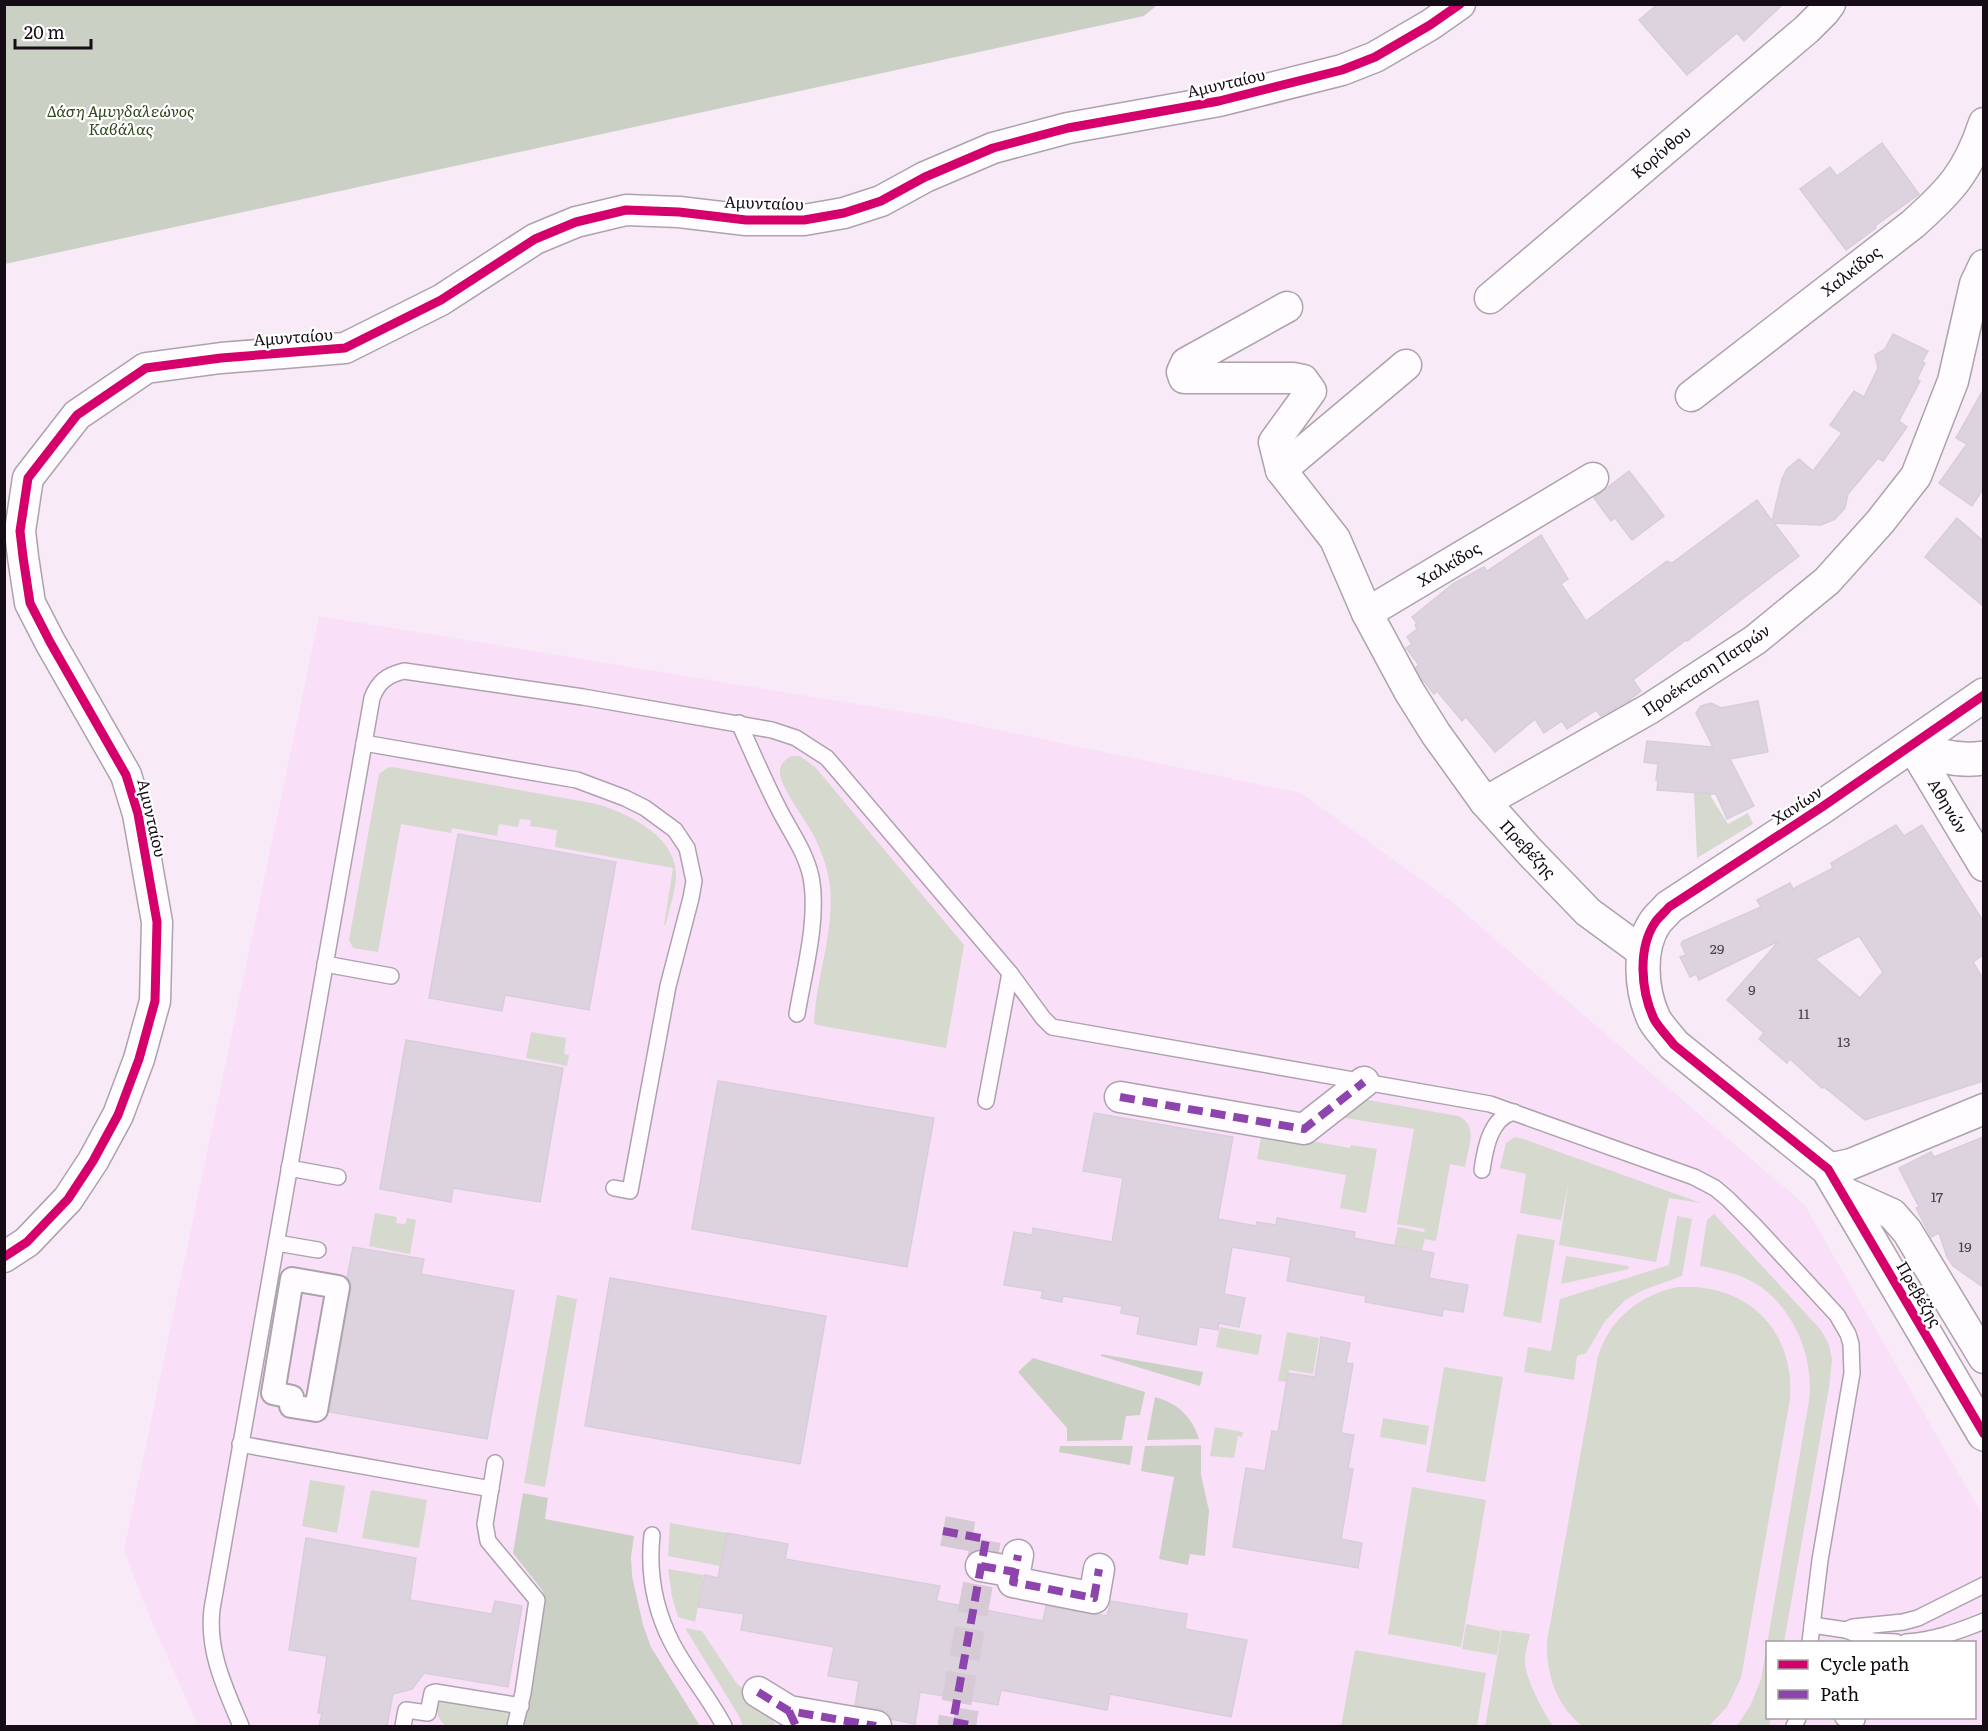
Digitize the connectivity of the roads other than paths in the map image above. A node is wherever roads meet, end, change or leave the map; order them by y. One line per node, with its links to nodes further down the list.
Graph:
1 (1460, 4): 36 (street, Αμυνταίου)
2 (1830, 4): 5 (street, Κορίνθου)
3 (1983, 123): 8 (street, Χαλκίδος)
4 (1983, 265): 17 (street, Προέκταση Πατρών)
5 (1490, 298)
6 (1287, 307): 9 (street)
7 (1406, 365): 9 (street)
8 (1691, 396)
9 (1281, 470): 11 (street, Πρεβέζης)
10 (1593, 478): 11 (street, Χαλκίδος)
11 (1366, 613): 17 (street, Πρεβέζης)
12 (1983, 695): 15 (street, Χανίων)
13 (739, 723): 14 (lane); 21 (lane); 23 (lane)
14 (364, 743): 20 (lane); 33 (lane)
15 (1912, 746): 16 (street); 18 (street, Αθηνών); 19 (street, Χανίων)
16 (1983, 758)
17 (1485, 802): 19 (street, Πρεβέζης)
18 (1983, 866)
19 (1644, 953): 32 (street, Πρεβέζης)
20 (325, 964): 22 (lane); 29 (lane)
21 (1010, 973): 24 (lane); 26 (lane)
22 (391, 976)
23 (797, 1014)
24 (1364, 1082): 25 (street); 28 (lane)
25 (1120, 1097)
26 (986, 1101)
27 (1983, 1109): 32 (street)
28 (1514, 1112): 30 (lane); 48 (lane)
29 (289, 1168): 31 (lane); 34 (lane)
30 (1482, 1170)
31 (338, 1177)
32 (1835, 1180): 38 (street, Πρεβέζης); 39 (street, Πρεβέζης)
33 (614, 1188)
34 (277, 1243): 35 (lane); 40 (lane)
35 (318, 1250)
36 (4, 1257)
37 (338, 1287): 37 (street)
38 (1983, 1358)
39 (1983, 1434)
40 (240, 1444): 42 (lane); 57 (lane)
41 (495, 1463): 42 (lane)
42 (491, 1489): 54 (lane)
43 (652, 1535): 60 (lane)
44 (981, 1566): 45 (street)
45 (1099, 1569)
46 (1983, 1585): 49 (lane)
47 (1983, 1622): 52 (lane)
48 (1812, 1625): 49 (lane); 50 (lane)
49 (1846, 1630): 51 (lane)
50 (1810, 1641)
51 (1873, 1641)
52 (1915, 1641)
53 (758, 1692): 55 (street)
54 (521, 1706): 58 (lane); 59 (lane)
55 (792, 1719): 56 (street)
56 (857, 1725)
57 (241, 1726)
58 (403, 1726)
59 (515, 1726)
60 (723, 1726)

